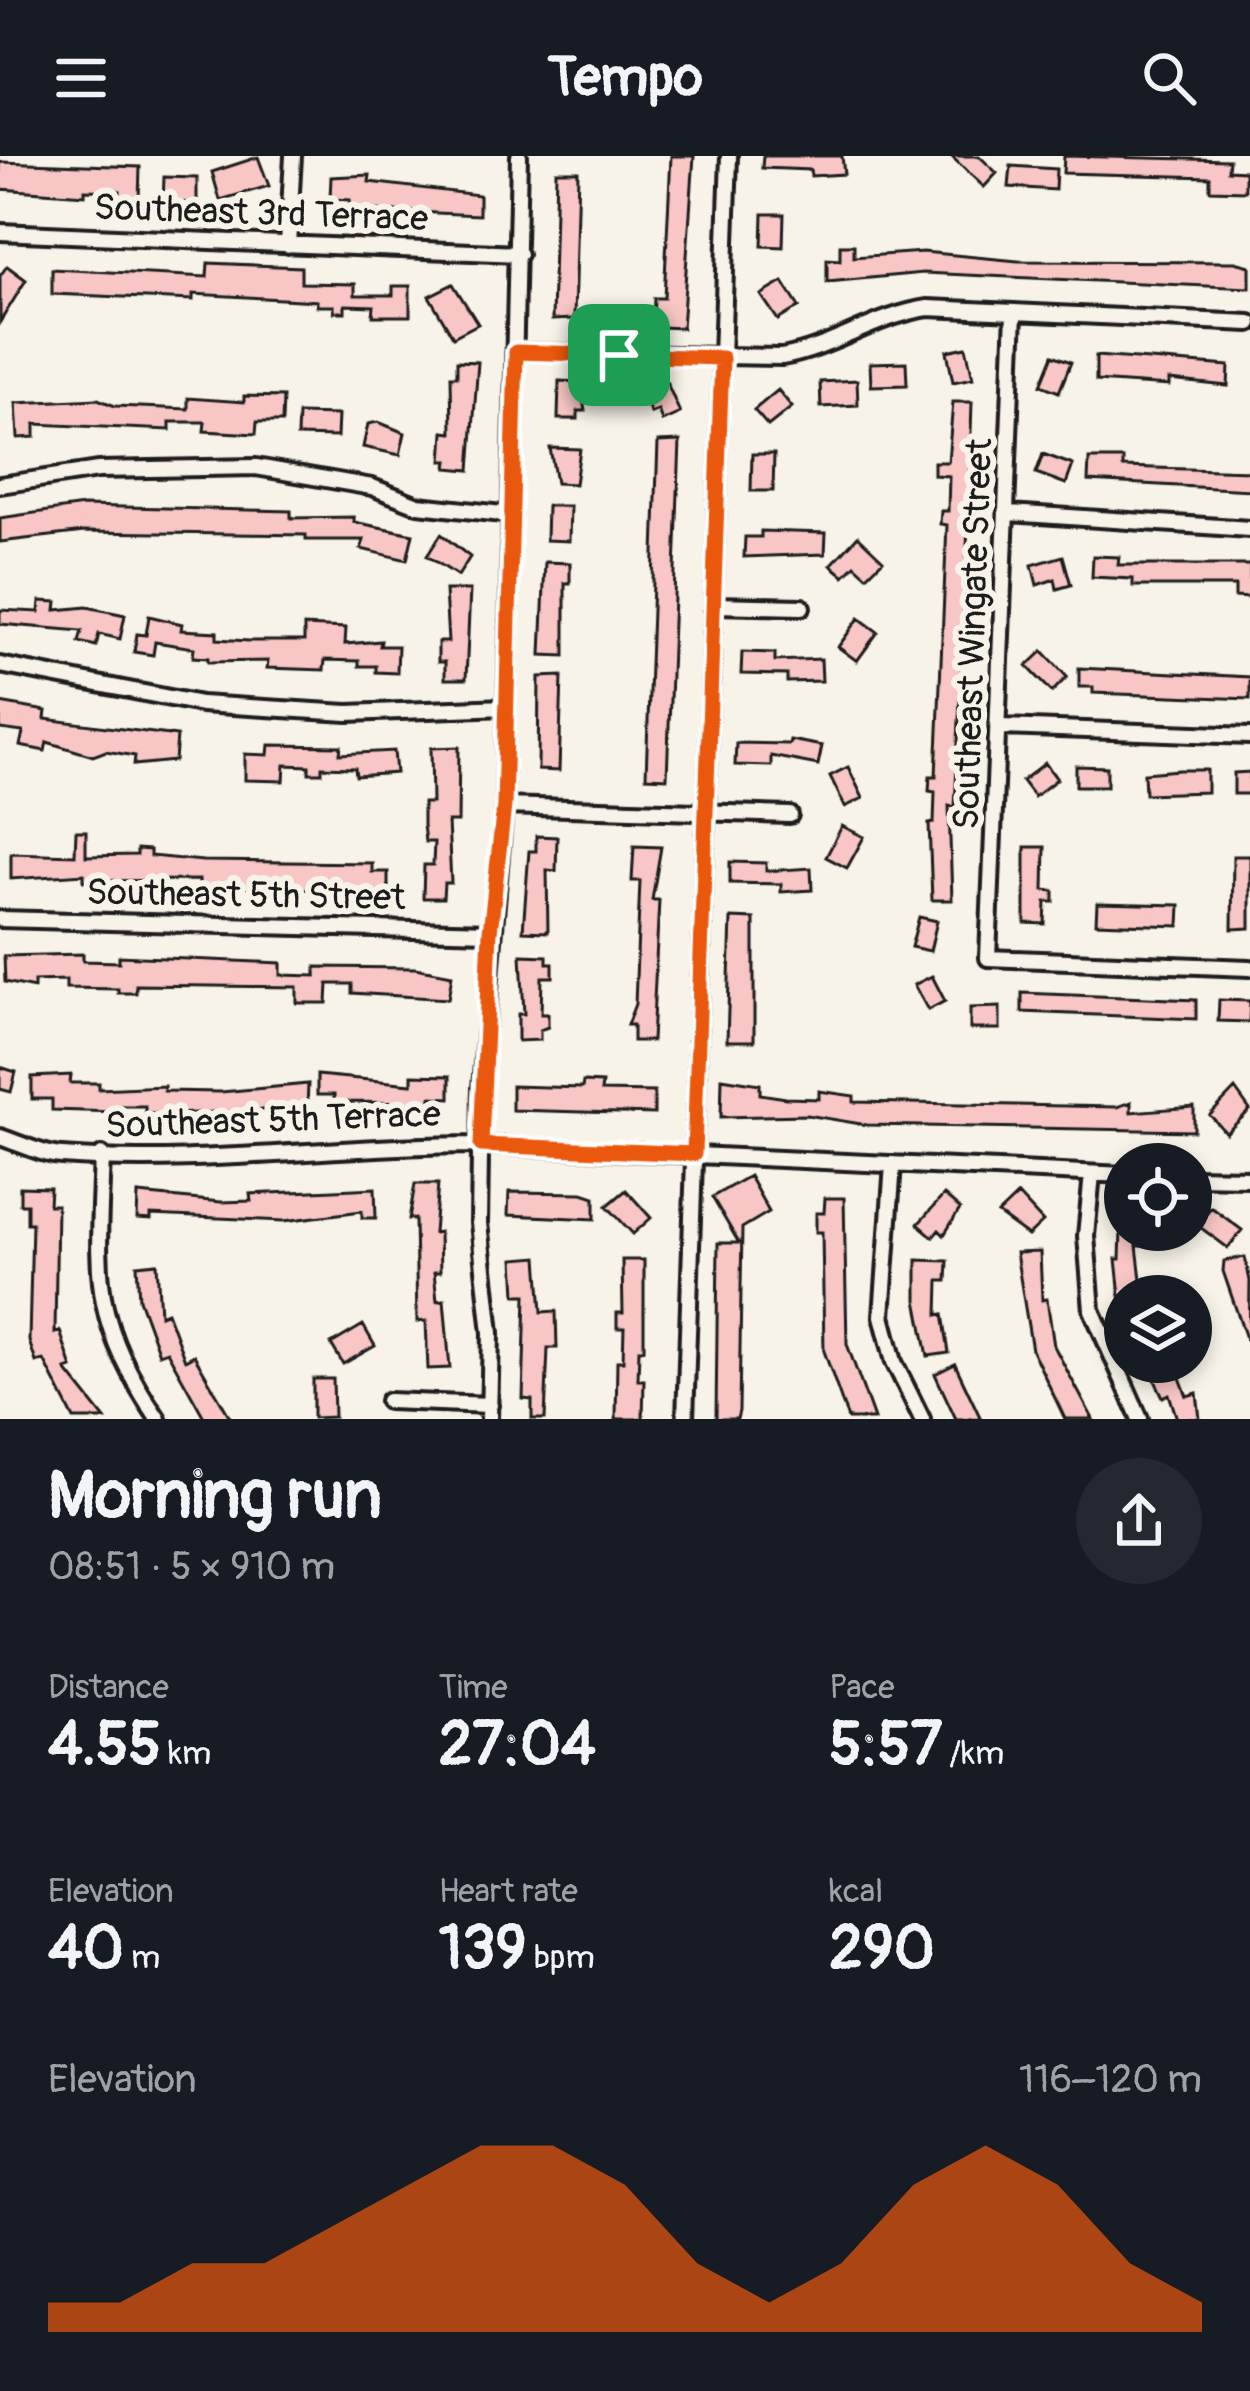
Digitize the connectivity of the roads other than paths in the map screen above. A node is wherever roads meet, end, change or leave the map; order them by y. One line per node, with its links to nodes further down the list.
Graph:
1 (293, 156): 5 (street)
2 (520, 156): 6 (street)
3 (729, 156): 10 (street)
4 (0, 232): 5 (street, Southeast 3rd Terrace)
5 (288, 245): 6 (street, Southeast 3rd Terrace)
6 (519, 254): 9 (street)
7 (1014, 312): 8 (street); 10 (street); 12 (street, Southeast Wingate Street)
8 (1250, 323)
9 (516, 352): 10 (street); 13 (street)
10 (722, 358): 15 (street)
11 (0, 485): 13 (street)
12 (1009, 513): 14 (street); 19 (street, Southeast Wingate Street)
13 (512, 514): 18 (street)
14 (1250, 529)
15 (715, 605): 16 (street); 22 (street)
16 (802, 608)
17 (0, 665): 18 (street)
18 (506, 707): 21 (street)
19 (1000, 727): 20 (street); 26 (street, Southeast Wingate Street)
20 (1250, 736)
21 (504, 806): 22 (street); 25 (street)
22 (706, 813): 23 (street); 30 (street)
23 (790, 815)
24 (0, 919): 25 (street, Southeast 5th Street)
25 (490, 932): 28 (street)
26 (1250, 968)
27 (0, 1137): 29 (street, Southeast 5th Terrace)
28 (481, 1145): 29 (street, Southeast 5th Terrace); 30 (street, Southeast 5th Terrace); 37 (street)
29 (102, 1154): 38 (street)
30 (694, 1154): 31 (street, Southeast 5th Terrace); 39 (street)
31 (893, 1164): 32 (street, Southeast 5th Terrace); 40 (street)
32 (1092, 1174): 33 (street, Southeast 5th Terrace); 41 (street)
33 (1104, 1174)
34 (1212, 1177): 35 (street)
35 (1250, 1178)
36 (388, 1401): 37 (street)
37 (489, 1412)
38 (158, 1419)
39 (685, 1419)
40 (922, 1419)
41 (1140, 1419)

